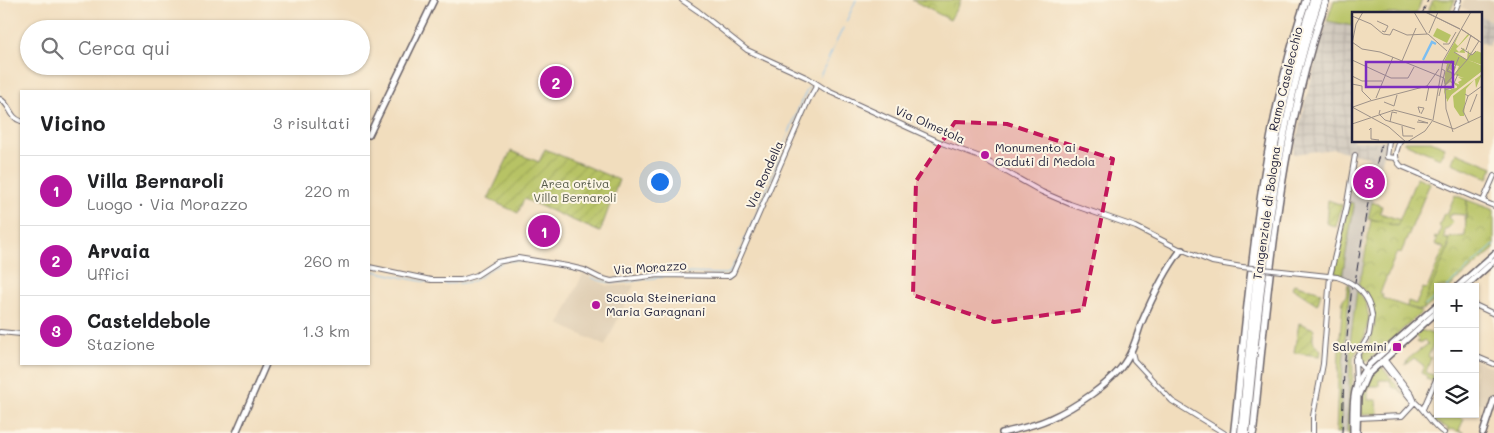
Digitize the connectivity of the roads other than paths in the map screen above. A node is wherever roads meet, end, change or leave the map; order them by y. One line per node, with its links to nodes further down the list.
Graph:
1 (434, 0): 12 (street)
2 (682, 0): 9 (street, Via Olmetola)
3 (1306, 0): 52 (highway, Tangenziale di Bologna)
4 (1313, 0): 53 (highway, Ramo Casalecchio)
5 (1319, 0): 54 (highway, Ramo Casalecchio)
6 (1327, 0): 55 (highway, Tangenziale di Bologna)
7 (1460, 0): 8 (street)
8 (1455, 12)
9 (816, 85): 20 (street, Via Olmetola); 24 (street, Via Rondella)
10 (0, 99): 11 (street)
11 (20, 121)
12 (370, 133)
13 (1390, 142): 16 (street)
14 (1400, 142): 16 (street)
15 (1355, 155): 25 (street)
16 (1396, 158): 18 (street)
17 (1494, 176): 18 (street)
18 (1483, 201): 19 (street)
19 (1494, 206)
20 (1182, 250): 25 (street, Via Olmetola, bridge); 35 (street)
21 (1494, 254): 26 (street)
22 (1494, 261): 27 (street)
23 (370, 267): 24 (street, Via Morazzo)
24 (733, 273)
25 (1330, 276): 36 (street, Via Olmetola, bridge); 56 (street)
26 (1461, 283)
27 (1469, 283)
28 (1479, 307): 31 (street)
29 (1434, 308): 32 (street)
30 (1434, 314): 32 (street)
31 (1494, 314)
32 (1414, 328): 39 (street); 43 (street)
33 (0, 332): 34 (street)
34 (20, 334)
35 (1131, 351): 38 (street); 40 (street)
36 (1358, 354): 43 (street); 43 (street)
37 (1479, 358): 41 (street)
38 (1134, 360): 40 (street); 51 (street)
39 (1382, 360): 43 (street); 46 (street)
40 (1126, 361): 50 (street)
41 (1494, 364)
42 (266, 365): 49 (street)
43 (1362, 374): 48 (street); 57 (street)
44 (1434, 384): 47 (street)
45 (1494, 400): 59 (street)
46 (1415, 402): 47 (street); 48 (street)
47 (1423, 409): 58 (street)
48 (1357, 418): 57 (street)
49 (236, 433)
50 (1002, 433)
51 (1224, 433)
52 (1234, 433)
53 (1241, 433)
54 (1246, 433)
55 (1253, 433)
56 (1313, 433)
57 (1355, 433)
58 (1444, 433)
59 (1483, 433)

